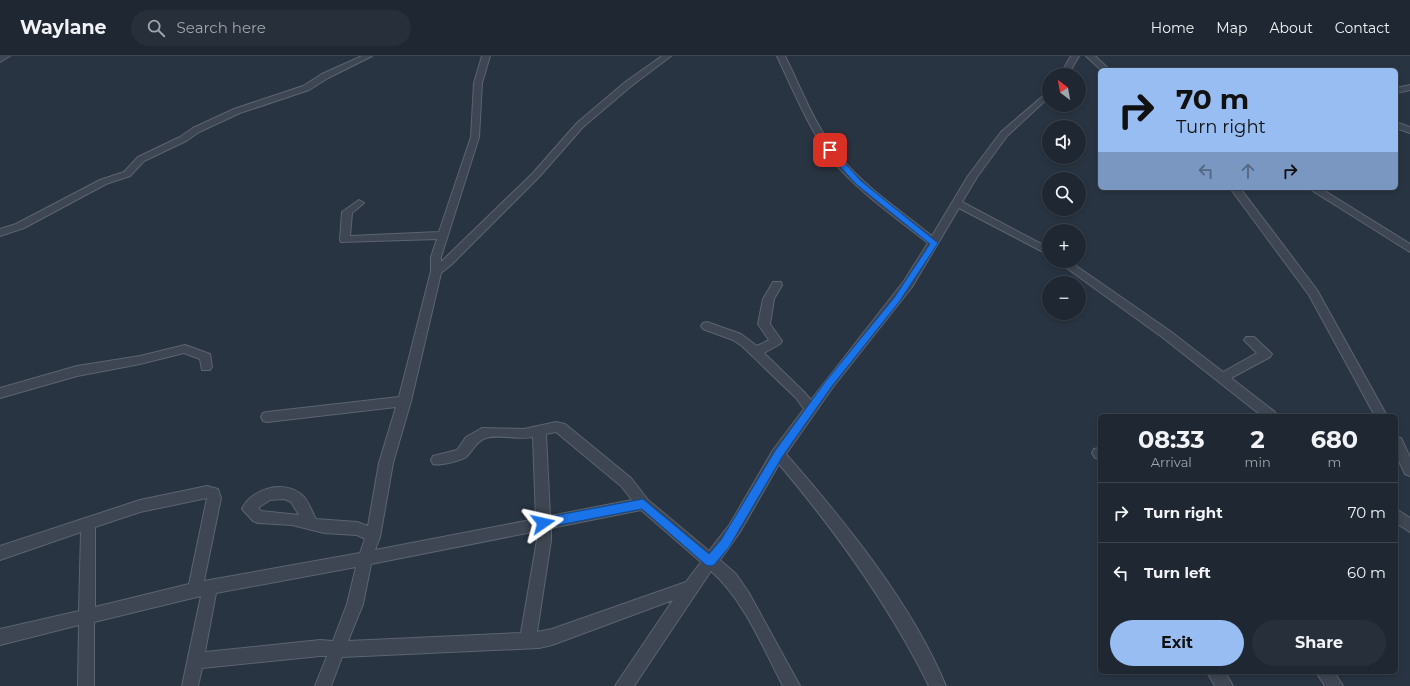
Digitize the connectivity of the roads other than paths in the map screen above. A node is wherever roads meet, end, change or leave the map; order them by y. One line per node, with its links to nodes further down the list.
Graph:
1 (6, 56): 8 (street)
2 (368, 56): 20 (street)
3 (486, 56): 21 (street)
4 (667, 56): 26 (street)
5 (781, 56): 22 (street)
6 (1074, 56): 9 (street)
7 (1090, 56): 10 (street)
8 (0, 60)
9 (1068, 68)
10 (1104, 68)
11 (1410, 87): 12 (street)
12 (1398, 90)
13 (1042, 100): 19 (street)
14 (1398, 126): 15 (street)
15 (1410, 130)
16 (1236, 190): 37 (street)
17 (1316, 190): 24 (street)
18 (359, 204): 21 (street)
19 (958, 204): 22 (street); 23 (street)
20 (0, 233)
21 (442, 235): 26 (street)
22 (934, 243): 35 (street)
23 (1042, 248)
24 (1410, 249)
25 (1072, 268): 32 (street)
26 (436, 271): 34 (street)
27 (777, 285): 30 (street)
28 (707, 326): 30 (street)
29 (1250, 340): 32 (street)
30 (756, 352): 35 (street)
31 (206, 367): 33 (street)
32 (1222, 378): 36 (street)
33 (0, 393)
34 (405, 400): 38 (street); 50 (street)
35 (811, 410): 41 (street)
36 (1268, 414)
37 (1380, 414)
38 (267, 417)
39 (539, 432): 42 (street); 44 (street); 47 (street)
40 (1398, 446): 43 (street)
41 (778, 454): 53 (street); 68 (street)
42 (438, 460)
43 (1410, 470)
44 (643, 504): 47 (street); 53 (street)
45 (1398, 517): 49 (street)
46 (88, 523): 51 (street); 55 (street); 56 (street)
47 (543, 523): 52 (street); 58 (street)
48 (312, 524): 50 (street)
49 (1410, 526)
50 (373, 537): 52 (street)
51 (0, 553)
52 (365, 559): 55 (street); 59 (street)
53 (710, 561): 54 (street); 67 (street)
54 (691, 587): 58 (street); 66 (street)
55 (203, 588): 56 (street); 60 (street)
56 (87, 616): 57 (street); 63 (street)
57 (0, 637)
58 (528, 640): 59 (street)
59 (337, 649): 60 (street); 65 (street)
60 (196, 661): 64 (street)
61 (1216, 674): 69 (street)
62 (1326, 674): 70 (street)
63 (86, 686)
64 (190, 686)
65 (324, 686)
66 (623, 686)
67 (792, 686)
68 (938, 686)
69 (1225, 686)
70 (1335, 686)

